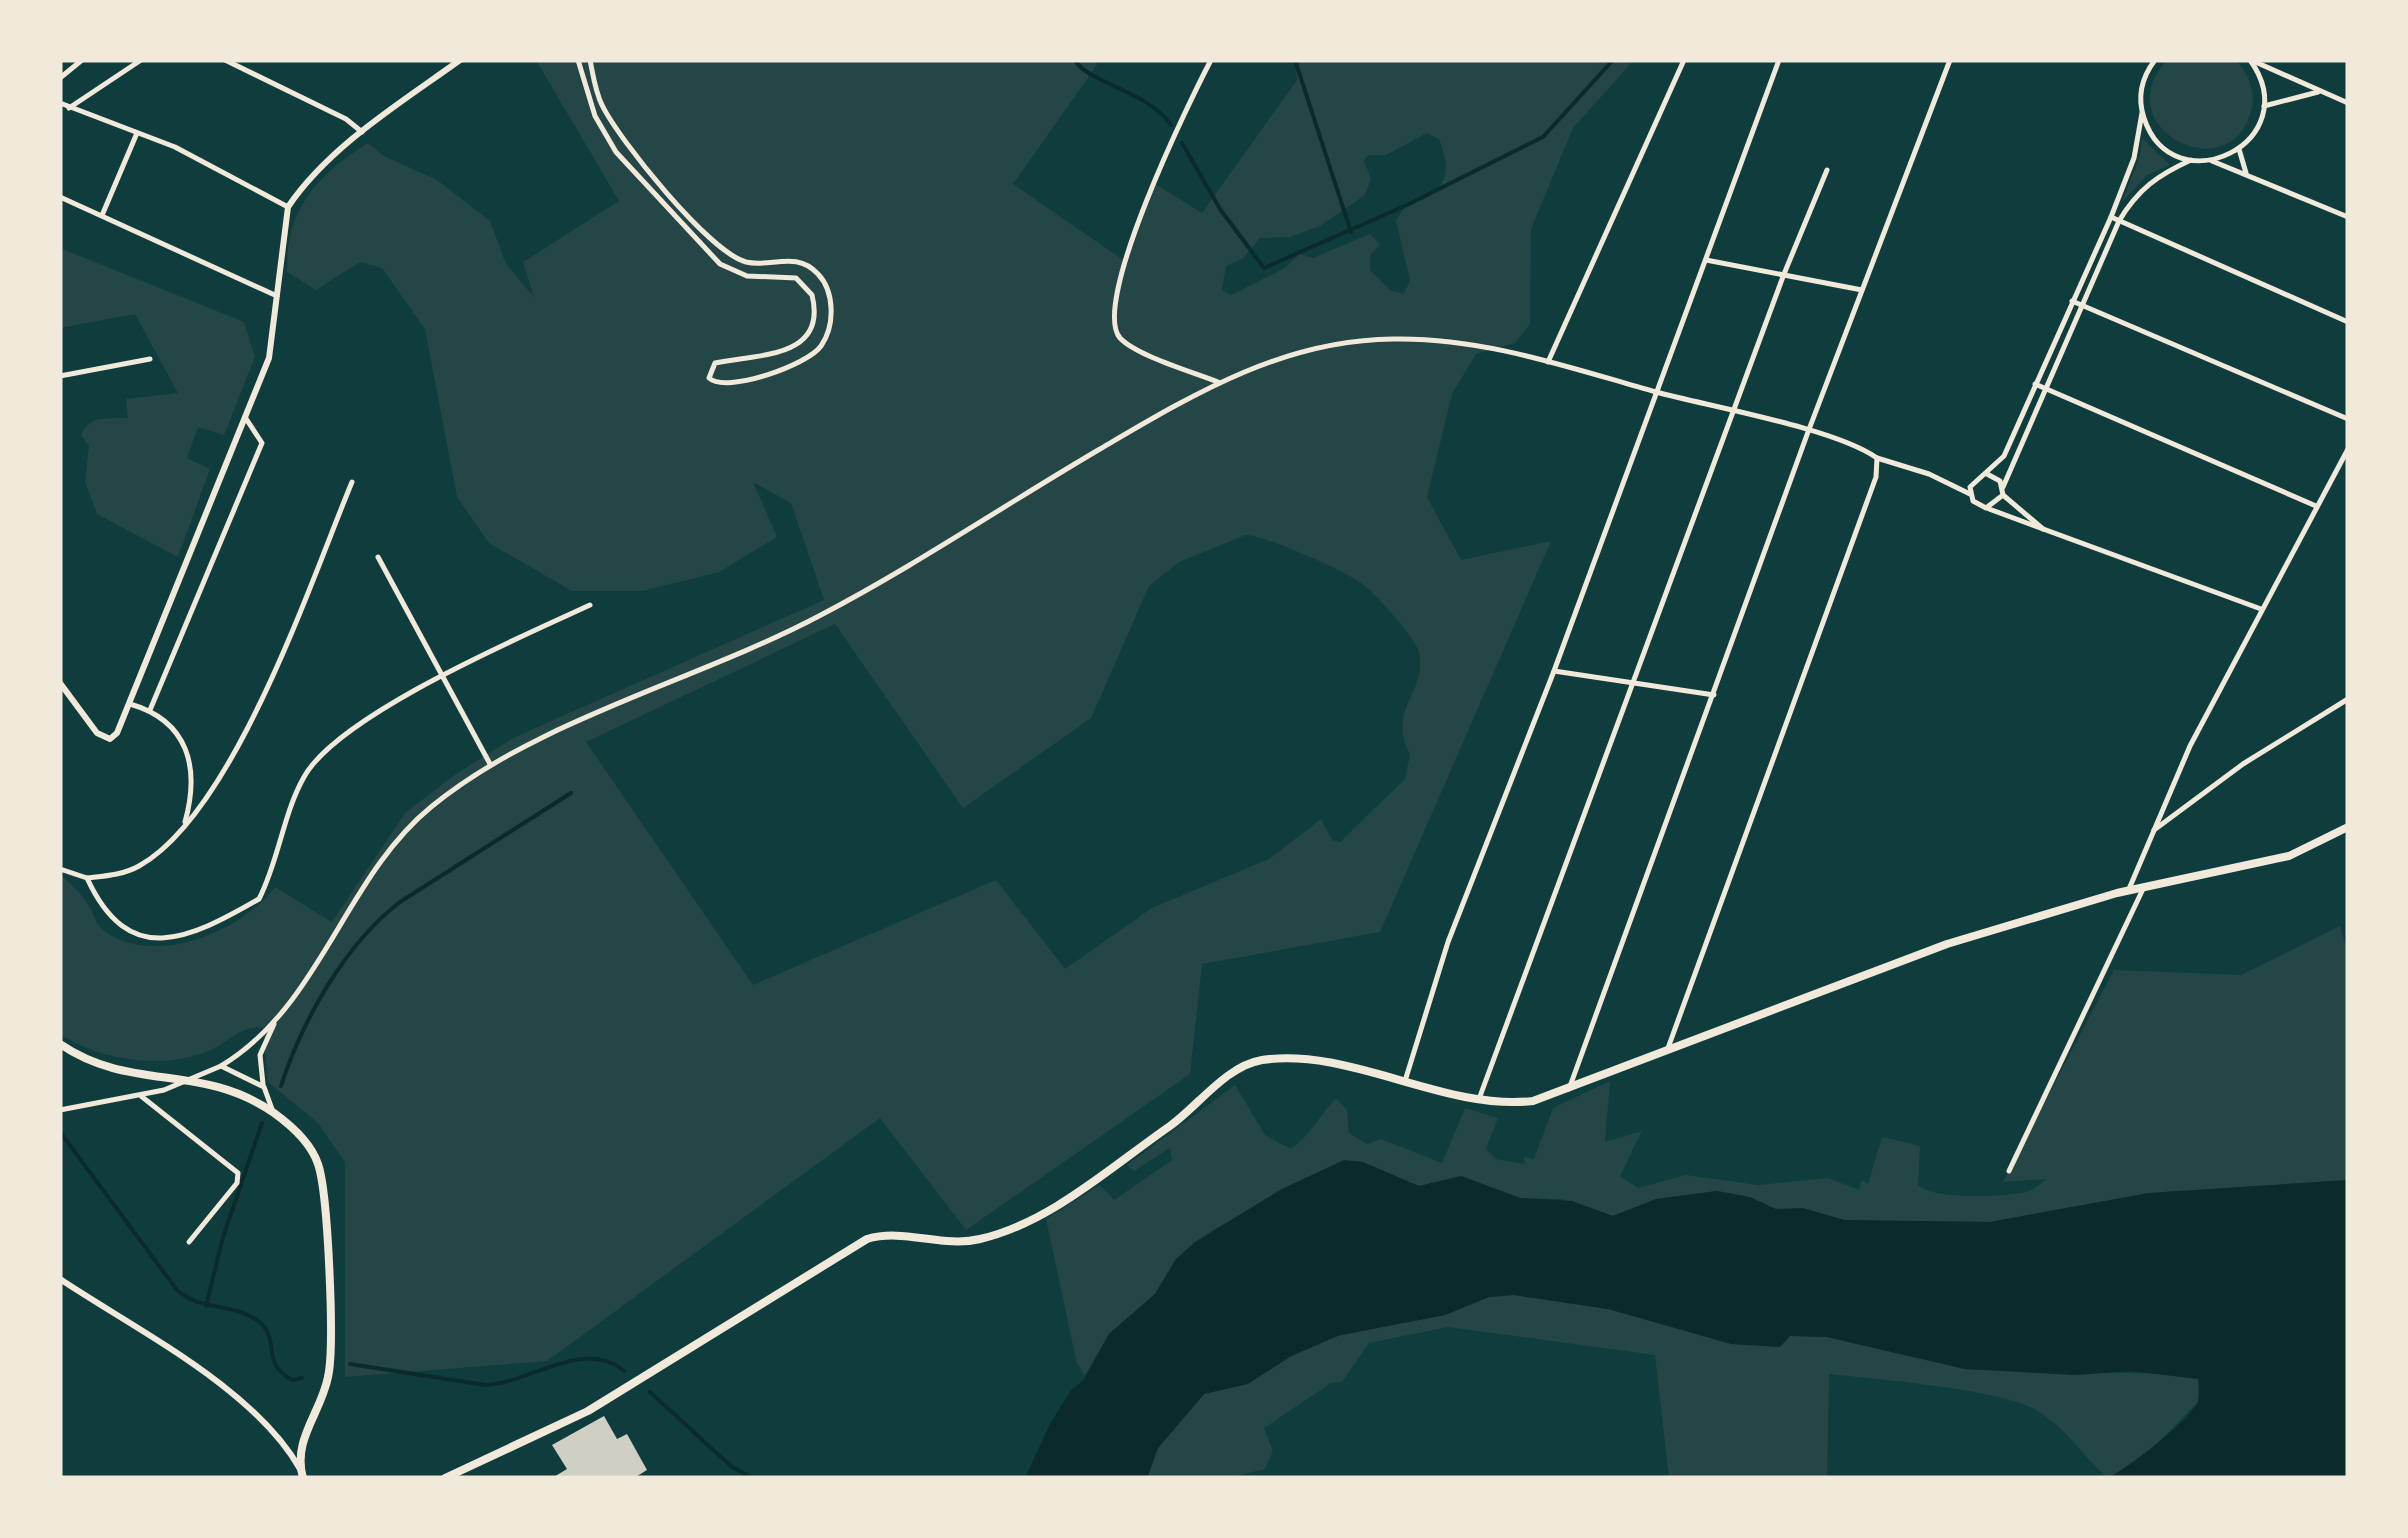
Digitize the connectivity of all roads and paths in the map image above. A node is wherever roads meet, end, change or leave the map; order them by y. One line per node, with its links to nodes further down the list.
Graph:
1 (82, 60): 13 (street)
2 (141, 60): 18 (street)
3 (225, 60): 20 (street)
4 (460, 60): 20 (street)
5 (578, 60): 36 (street)
6 (590, 60): 33 (street)
7 (1211, 60): 45 (street)
8 (1684, 60): 43 (street)
9 (1779, 60): 34 (street)
10 (1950, 60): 37 (street)
11 (2155, 60): 19 (street)
12 (2251, 60): 14 (street); 17 (street)
13 (60, 78)
14 (2320, 91): 16 (street); 17 (street)
15 (60, 103): 18 (street)
16 (2348, 103)
17 (2264, 106): 22 (street)
18 (69, 108): 21 (street)
19 (2142, 113): 23 (street); 31 (street)
20 (362, 132): 28 (street)
21 (137, 133): 28 (street); 29 (street)
22 (2239, 149): 24 (street); 26 (street)
23 (2191, 160): 24 (street); 32 (street)
24 (2212, 160): 26 (street)
25 (1828, 170): 35 (street)
26 (2246, 173): 30 (street)
27 (60, 196): 29 (street)
28 (288, 207): 38 (street)
29 (102, 214): 38 (street)
30 (2348, 216)
31 (2110, 217): 32 (street); 39 (street)
32 (2119, 220): 40 (street); 41 (street)
33 (787, 259): 36 (street); 36 (street)
34 (1706, 260): 35 (street); 48 (street)
35 (1784, 274): 37 (street); 49 (street)
36 (783, 276)
37 (1862, 290): 52 (street)
38 (277, 296): 50 (street)
39 (2072, 300): 40 (street); 46 (street)
40 (2083, 304): 47 (street); 51 (street)
41 (2348, 322)
42 (150, 359): 44 (street)
43 (1548, 362): 45 (street); 48 (street)
44 (60, 376)
45 (1218, 382): 73 (street)
46 (2035, 384): 47 (street); 55 (street)
47 (2047, 388): 57 (street); 59 (street)
48 (1657, 392): 49 (street); 65 (street)
49 (1732, 412): 52 (street); 67 (street)
50 (245, 417): 71 (street); 72 (street)
51 (2348, 419)
52 (1808, 432): 54 (street); 69 (street)
53 (2347, 453): 59 (street)
54 (1874, 456): 58 (street); 83 (street)
55 (1987, 474): 57 (street); 58 (street)
56 (352, 482): 74 (street)
57 (2003, 491): 60 (street); 61 (street)
58 (1970, 494): 60 (street)
59 (2317, 507): 64 (street)
60 (1986, 508): 61 (street)
61 (2045, 530): 64 (street)
62 (378, 557): 66 (street)
63 (590, 605): 66 (street)
64 (2261, 609): 76 (street)
65 (1554, 671): 67 (street); 86 (street)
66 (441, 675): 73 (street); 78 (street)
67 (1632, 682): 69 (street); 90 (street)
68 (60, 684): 71 (street)
69 (1714, 695): 88 (street)
70 (2348, 699): 76 (street)
71 (130, 704): 72 (street)
72 (150, 710): 74 (street)
73 (490, 764): 81 (street)
74 (184, 824): 78 (street)
75 (2348, 826): 79 (main road)
76 (2152, 832): 80 (street)
77 (60, 868): 78 (street)
78 (87, 878)
79 (2144, 887): 80 (main road); 93 (street)
80 (2128, 891): 83 (main road)
81 (280, 1014): 84 (street); 87 (street)
82 (60, 1044): 85 (main road)
83 (1668, 1049): 88 (main road)
84 (221, 1066): 85 (street); 87 (street)
85 (190, 1078): 89 (street); 92 (main road)
86 (1405, 1082): 90 (main road); 97 (main road)
87 (264, 1087): 92 (street)
88 (1568, 1090): 90 (main road)
89 (141, 1096): 91 (street); 94 (street)
90 (1478, 1100)
91 (60, 1110)
92 (273, 1112): 96 (main road)
93 (2009, 1171)
94 (189, 1242)
95 (60, 1279): 96 (street)
96 (302, 1474)
97 (445, 1478)

